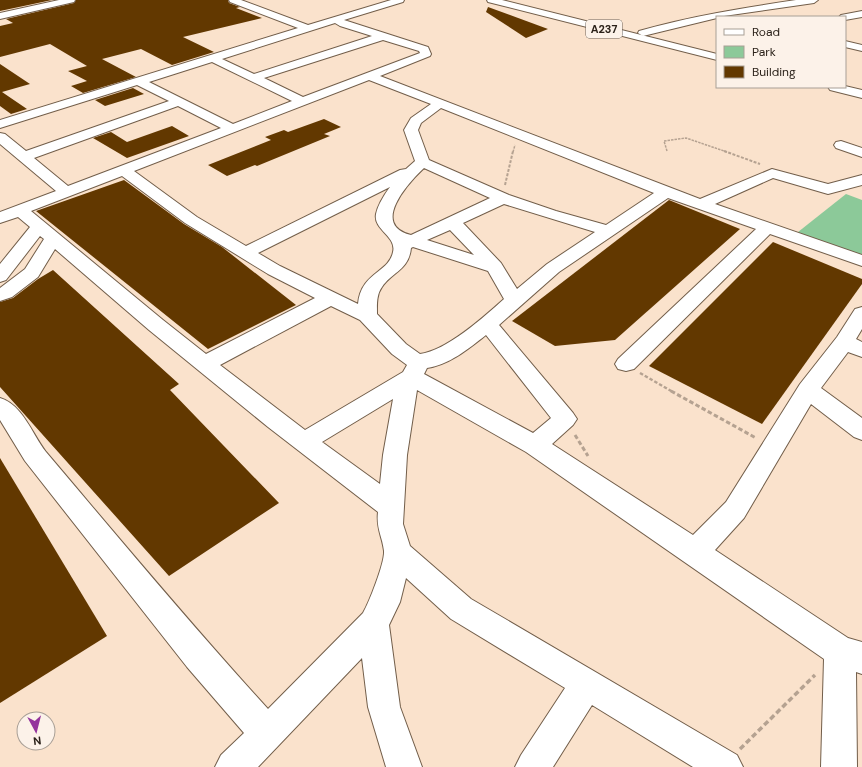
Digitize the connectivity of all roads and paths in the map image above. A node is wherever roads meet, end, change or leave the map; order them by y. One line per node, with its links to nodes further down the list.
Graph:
1 (71, 0): 10 (main road)
2 (234, 0): 16 (main road)
3 (400, 0): 14 (main road)
4 (491, 0): 22 (main road, A237)
5 (516, 0): 17 (main road, A237)
6 (784, 0): 8 (main road)
7 (814, 0): 8 (main road)
8 (794, 3): 17 (main road)
9 (11, 4): 10 (main road)
10 (25, 10): 12 (main road)
11 (862, 14): 13 (main road)
12 (0, 16)
13 (846, 17): 15 (main road)
14 (337, 20): 16 (main road); 18 (main road)
15 (862, 20)
16 (308, 29): 23 (main road)
17 (643, 33): 21 (main road, A237)
18 (384, 36): 24 (main road); 25 (main road)
19 (846, 44): 20 (main road)
20 (862, 48)
21 (716, 51)
22 (716, 57)
23 (212, 58): 25 (main road); 26 (main road)
24 (370, 76): 32 (main road); 33 (main road)
25 (253, 78): 32 (main road)
26 (138, 81): 31 (main road); 34 (main road)
27 (846, 83): 28 (main road)
28 (862, 87)
29 (838, 88): 30 (main road)
30 (862, 94)
31 (179, 102): 35 (main road); 41 (main road)
32 (304, 102): 35 (main road)
33 (439, 104): 36 (main road); 42 (main road)
34 (0, 124)
35 (233, 129): 43 (main road)
36 (517, 134): 46 (main road); 48 (path)
37 (0, 137): 41 (main road)
38 (841, 145): 40 (main road)
39 (667, 151): 44 (path)
40 (862, 153)
41 (24, 157): 47 (main road)
42 (418, 165): 48 (main road); 56 (main road); 57 (main road)
43 (124, 171): 47 (main road); 57 (main road)
44 (772, 173): 45 (main road); 49 (main road)
45 (862, 180)
46 (666, 192): 49 (main road); 54 (main road)
47 (67, 193): 50 (main road)
48 (503, 198): 52 (main road); 54 (main road)
49 (701, 204): 53 (main road)
50 (21, 211): 51 (main road); 55 (main road)
51 (0, 218)
52 (452, 222): 56 (main road); 59 (main road)
53 (768, 227): 58 (main road); 69 (main road)
54 (608, 231): 63 (main road)
55 (46, 232): 60 (main road); 61 (main road); 68 (main road)
56 (404, 241): 59 (main road); 65 (main road)
57 (245, 253): 62 (main road)
58 (862, 261)
59 (495, 267): 63 (main road)
60 (0, 276)
61 (0, 295)
62 (330, 298): 65 (main road); 68 (main road)
63 (515, 301): 66 (main road)
64 (862, 313): 67 (main road)
65 (367, 316): 70 (main road)
66 (488, 325): 70 (main road); 75 (main road)
67 (853, 346): 71 (main road)
68 (205, 364): 74 (main road)
69 (626, 364): 76 (path)
70 (415, 370): 74 (main road); 75 (main road); 77 (main road)
71 (808, 390): 73 (main road); 76 (main road)
72 (2, 412): 83 (main road)
73 (862, 432)
74 (304, 442): 77 (main road)
75 (535, 445): 78 (main road)
76 (772, 447): 78 (main road)
77 (390, 506): 79 (main road)
78 (695, 552): 81 (main road)
79 (398, 554): 80 (main road); 82 (main road)
80 (374, 624): 83 (main road); 86 (main road)
81 (851, 655): 84 (path); 88 (main road)
82 (587, 684): 84 (main road); 87 (main road)
83 (268, 734): 85 (main road)
84 (724, 766)
85 (233, 767)
86 (404, 767)
87 (533, 767)
88 (839, 767)

